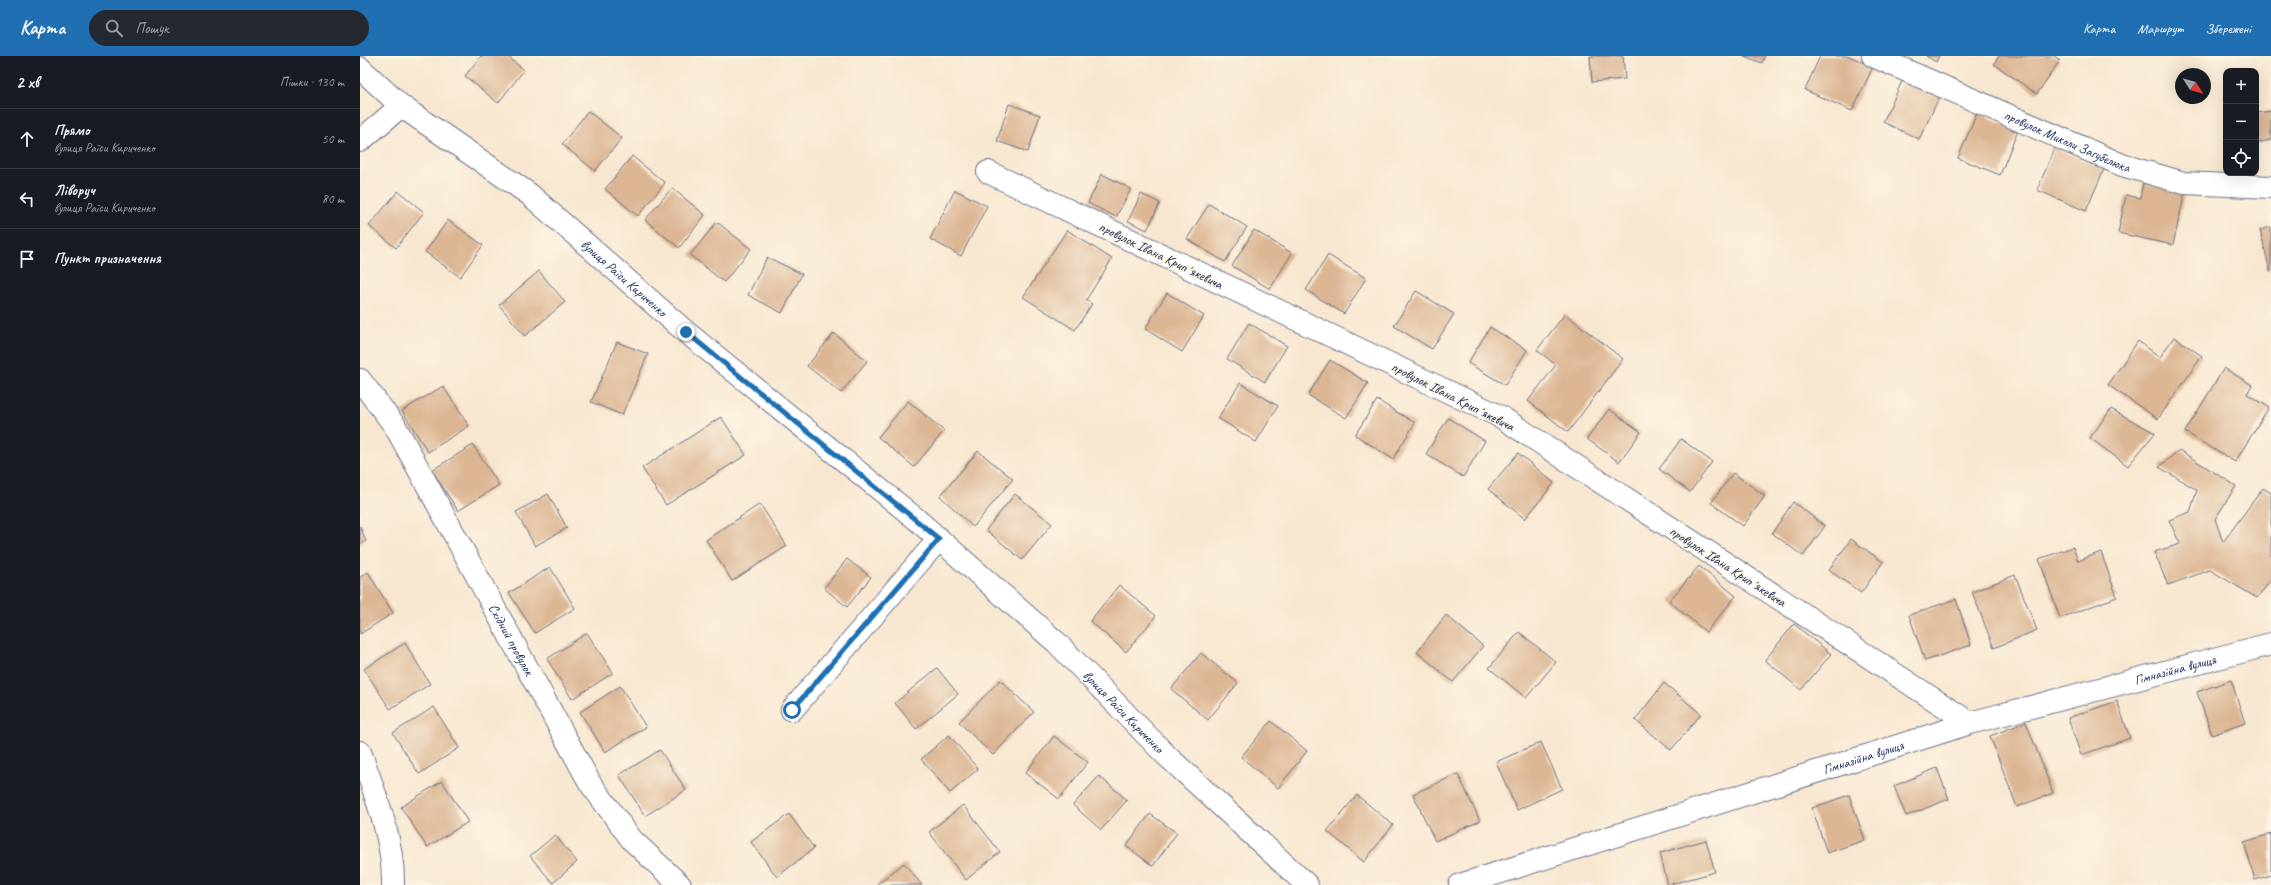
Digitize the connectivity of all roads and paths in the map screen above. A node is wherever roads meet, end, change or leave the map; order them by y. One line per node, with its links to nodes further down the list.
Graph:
1 (1873, 56): 6 (street, провулок Миколи Загубелюка)
2 (360, 68): 3 (street, вулиця Раїси Кириченко)
3 (401, 106): 4 (street); 8 (street, вулиця Раїси Кириченко)
4 (360, 141)
5 (988, 172): 11 (street, провулок Івана Крипʼякевича)
6 (2271, 187)
7 (360, 380): 14 (street, Східний провулок)
8 (939, 539): 10 (street); 15 (street, вулиця Раїси Кириченко)
9 (2271, 644): 11 (street, Гімназійна вулиця)
10 (792, 710)
11 (1970, 723): 16 (street, Гімназійна вулиця)
12 (360, 752): 13 (street)
13 (393, 885)
14 (680, 885)
15 (1307, 885)
16 (1460, 885)

